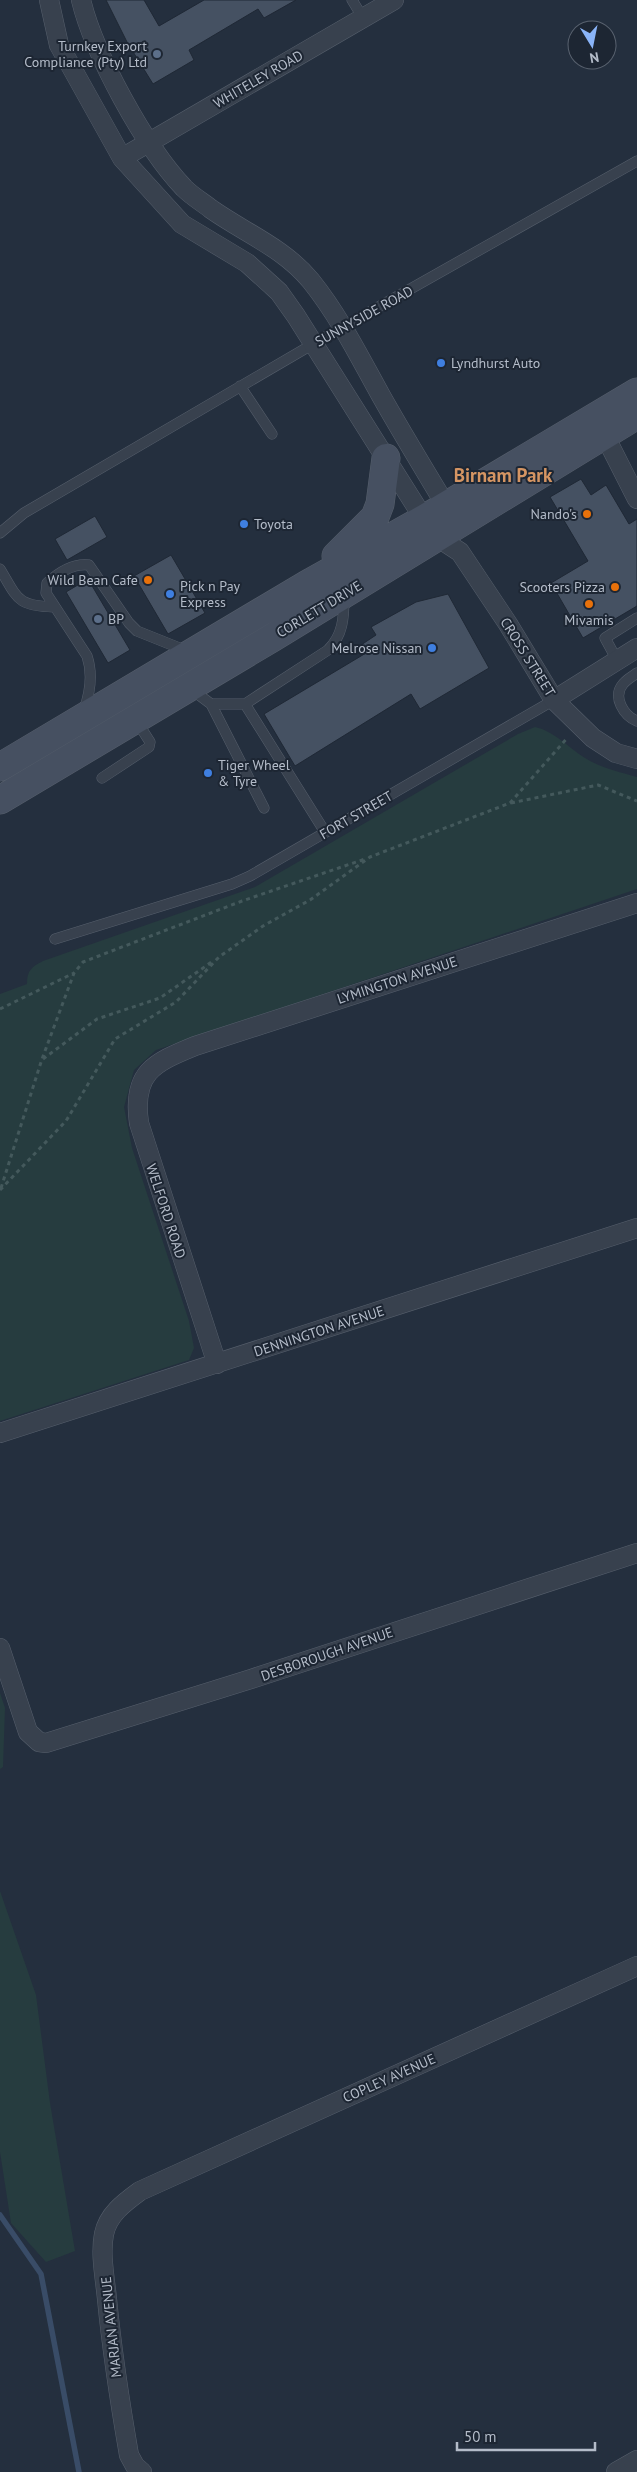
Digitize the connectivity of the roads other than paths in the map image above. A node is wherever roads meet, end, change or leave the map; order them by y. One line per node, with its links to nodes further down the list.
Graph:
1 (49, 0): 7 (street, CROSS STREET)
2 (82, 0): 6 (street, CROSS STREET)
3 (352, 0): 5 (lane)
4 (394, 0): 5 (street, WHITELEY ROAD)
5 (363, 18): 6 (street, WHITELEY ROAD)
6 (150, 142): 7 (street, WHITELEY ROAD); 9 (street, CROSS STREET)
7 (122, 158): 10 (street, CROSS STREET)
8 (637, 161): 9 (lane, SUNNYSIDE ROAD)
9 (343, 329): 10 (lane, SUNNYSIDE ROAD); 18 (street, CROSS STREET)
10 (312, 344): 11 (lane, SUNNYSIDE ROAD); 16 (street, CROSS STREET)
11 (240, 386): 14 (lane); 19 (lane, SUNNYSIDE ROAD)
12 (637, 392): 18 (main road, CORLETT DRIVE)
13 (637, 415): 15 (main road, CORLETT DRIVE)
14 (272, 434)
15 (604, 434): 17 (street); 18 (main road, CORLETT DRIVE)
16 (386, 458): 18 (street, CROSS STREET); 21 (main road)
17 (637, 499)
18 (441, 522): 21 (main road, CORLETT DRIVE); 22 (main road, CORLETT DRIVE); 30 (street, CROSS STREET)
19 (0, 533)
20 (0, 569): 23 (lane)
21 (306, 585): 26 (main road, CORLETT DRIVE)
22 (344, 594): 29 (main road, CORLETT DRIVE); 32 (lane)
23 (54, 607): 26 (lane); 34 (lane)
24 (637, 618): 27 (lane)
25 (637, 648): 27 (street, FORT STREET)
26 (193, 653): 34 (main road, CORLETT DRIVE)
27 (617, 660): 30 (street, FORT STREET)
28 (637, 674): 35 (lane)
29 (189, 687): 31 (lane); 33 (main road, CORLETT DRIVE)
30 (554, 700): 36 (street, CROSS STREET); 41 (lane, FORT STREET)
31 (211, 704): 32 (lane); 40 (lane)
32 (245, 704): 41 (lane)
33 (136, 719): 38 (lane); 39 (main road, CORLETT DRIVE)
34 (80, 720): 37 (main road, CORLETT DRIVE)
35 (637, 721)
36 (637, 759)
37 (0, 767)
38 (102, 778)
39 (0, 800)
40 (264, 808)
41 (325, 832): 43 (lane, FORT STREET)
42 (637, 902): 44 (street, LYMINGTON AVENUE)
43 (55, 939)
44 (159, 1061): 46 (street, WELFORD ROAD)
45 (637, 1228): 46 (street, DENNINGTON AVENUE)
46 (217, 1364): 47 (street, DENNINGTON AVENUE)
47 (0, 1433)
48 (637, 1553): 49 (street, DESBOROUGH AVENUE)
49 (0, 1648)
50 (637, 1966): 51 (street, COPLEY AVENUE)
51 (140, 2191): 53 (street, MARJAN AVENUE)
52 (637, 2460): 54 (street)
53 (142, 2472)
54 (616, 2472)

